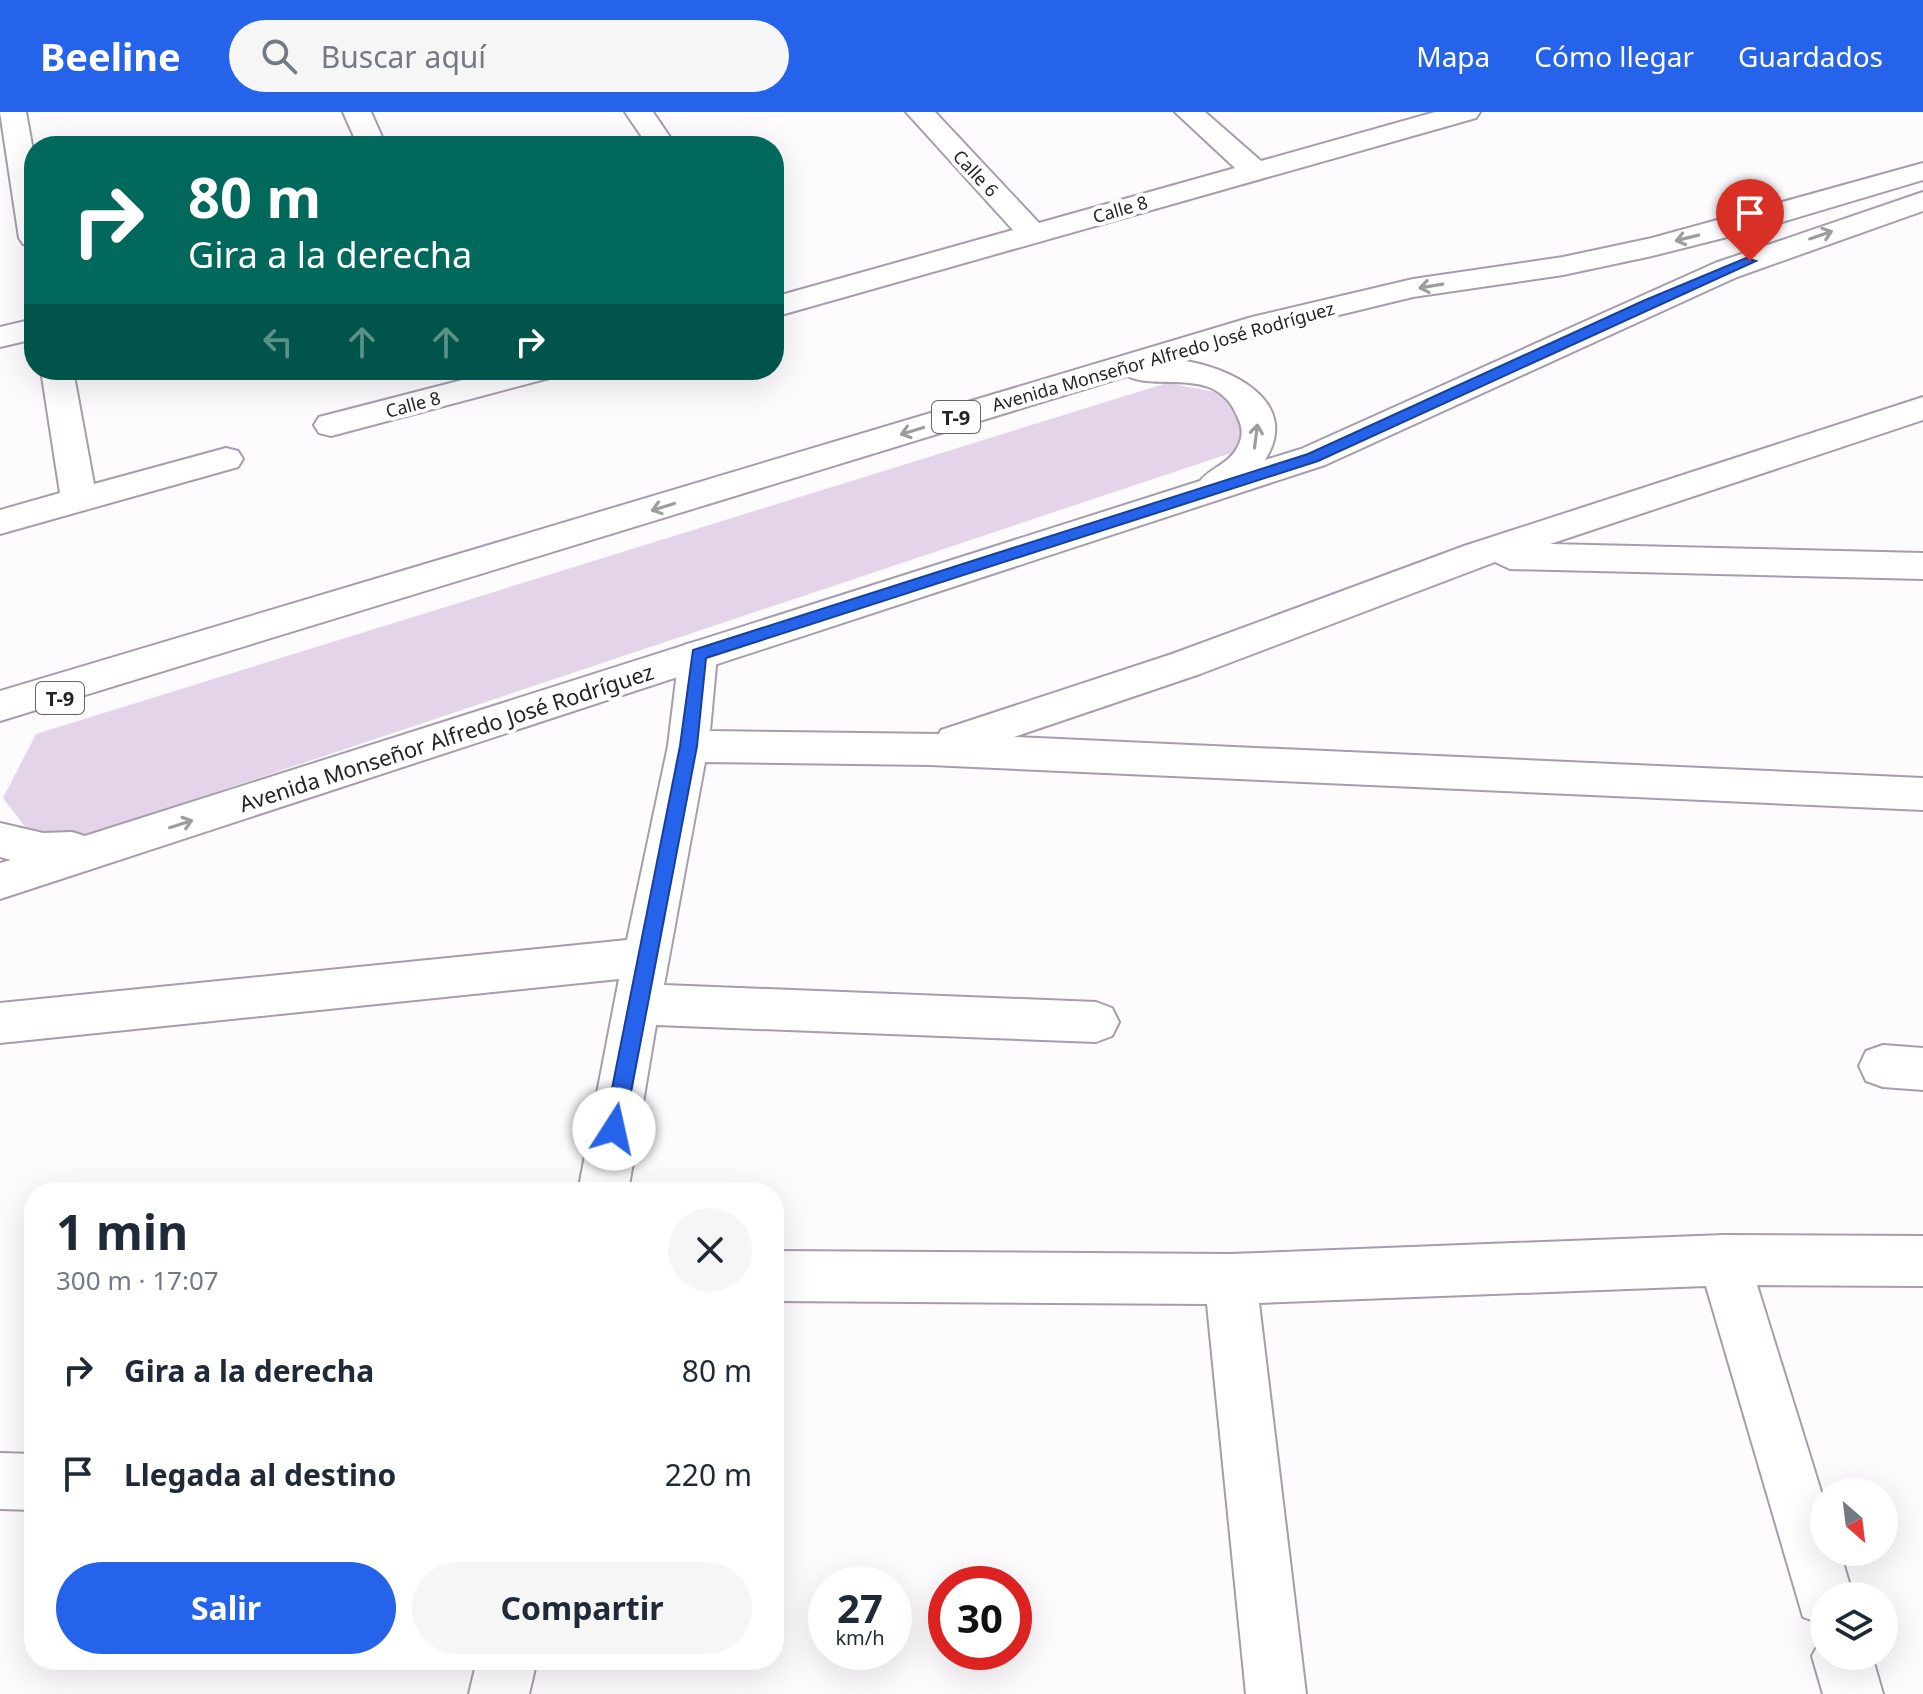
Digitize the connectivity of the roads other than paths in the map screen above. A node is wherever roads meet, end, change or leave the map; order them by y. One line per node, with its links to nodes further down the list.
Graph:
1 (12, 112): 11 (main road)
2 (357, 112): 7 (main road)
3 (639, 112): 8 (main road)
4 (920, 112): 14 (main road, Calle 6)
5 (1189, 112): 9 (main road)
6 (1466, 112): 9 (main road, Calle 8)
7 (368, 136)
8 (655, 136)
9 (1254, 170): 14 (main road, Calle 8)
10 (1923, 171): 18 (main road, Avenida Monseñor Alfredo José Rodríguez / T-9, one-way to 18)
11 (12, 184): 13 (main road)
12 (1923, 201): 24 (main road, Avenida Monseñor Alfredo José Rodríguez / T-9, one-way to 12)
13 (24, 213)
14 (1033, 234): 15 (main road, Calle 8)
15 (784, 304)
16 (24, 331): 17 (main road)
17 (0, 337)
18 (1091, 375): 24 (main road, T-9, one-way to 18); 30 (main road, Avenida Monseñor Alfredo José Rodríguez / T-9, one-way to 30)
19 (59, 380): 25 (main road)
20 (469, 380): 22 (main road, Calle 8)
21 (1923, 408): 27 (main road)
22 (331, 425)
23 (226, 459): 25 (main road)
24 (1207, 491): 29 (main road, Avenida Monseñor Alfredo José Rodríguez / T-9)
25 (79, 500): 26 (main road)
26 (0, 522)
27 (1477, 555): 28 (main road); 34 (main road)
28 (1923, 566)
29 (698, 655): 33 (main road); 37 (main road, Avenida Monseñor Alfredo José Rodríguez / T-9, one-way to 29)
30 (126, 667): 31 (main road, Avenida Monseñor Alfredo José Rodríguez / T-9); 32 (main road, T-9)
31 (0, 706)
32 (0, 741)
33 (688, 746): 34 (main road); 39 (main road)
34 (930, 749): 35 (main road)
35 (1923, 794)
36 (0, 840): 37 (main road, T-9)
37 (123, 844): 38 (main road, Avenida Monseñor Alfredo José Rodríguez / T-9)
38 (0, 881)
39 (647, 957): 40 (main road); 42 (main road)
40 (637, 1004): 41 (main road); 43 (main road)
41 (1096, 1022)
42 (0, 1023)
43 (605, 1182)
44 (1724, 1260): 45 (main road); 47 (main road); 50 (main road)
45 (1923, 1261)
46 (784, 1276): 47 (main road)
47 (1230, 1279): 54 (main road)
48 (0, 1481): 49 (main road)
49 (24, 1482)
50 (1820, 1582)
51 (505, 1670): 53 (main road)
52 (1846, 1670): 55 (main road)
53 (499, 1694)
54 (1276, 1694)
55 (1853, 1694)

